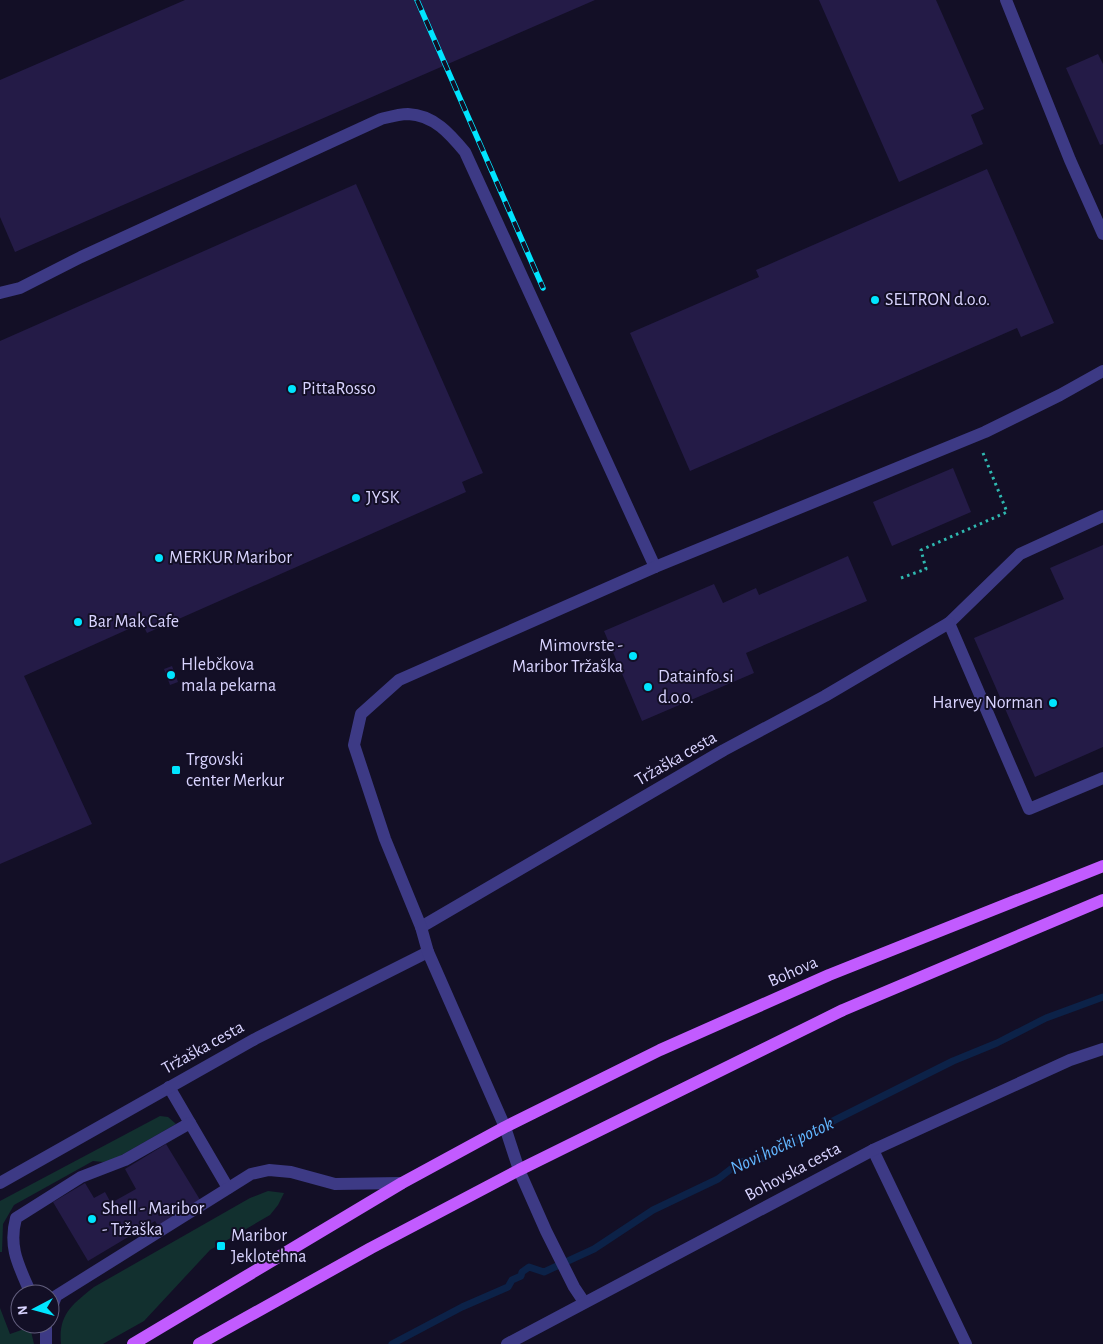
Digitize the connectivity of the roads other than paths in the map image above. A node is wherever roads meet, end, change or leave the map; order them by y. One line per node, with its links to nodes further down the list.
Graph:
1 (1006, 0): 2 (street)
2 (1103, 234)
3 (0, 293): 6 (street)
4 (1103, 371): 6 (street)
5 (1103, 516): 7 (street, Tržaška cesta)
6 (655, 567): 11 (street)
7 (949, 623): 8 (street); 11 (street, Tržaška cesta)
8 (1103, 778)
9 (1103, 866): 16 (main road, Bohova)
10 (1103, 900): 18 (main road)
11 (422, 928): 12 (street)
12 (428, 952): 14 (street, Tržaška cesta); 16 (street)
13 (1103, 1049): 17 (street, Bohovska cesta)
14 (169, 1087): 15 (street); 19 (street, Tržaška cesta)
15 (190, 1123): 21 (street); 22 (street)
16 (505, 1127): 18 (street); 20 (main road)
17 (873, 1150): 24 (street, Bohovska cesta); 28 (street)
18 (519, 1170): 24 (street); 26 (main road)
19 (0, 1183)
20 (402, 1183): 21 (street); 25 (main road)
21 (228, 1188): 23 (street)
22 (27, 1284)
23 (60, 1293)
24 (584, 1302): 27 (street, Bohovska cesta)
25 (134, 1344)
26 (199, 1344)
27 (507, 1344)
28 (966, 1344)

